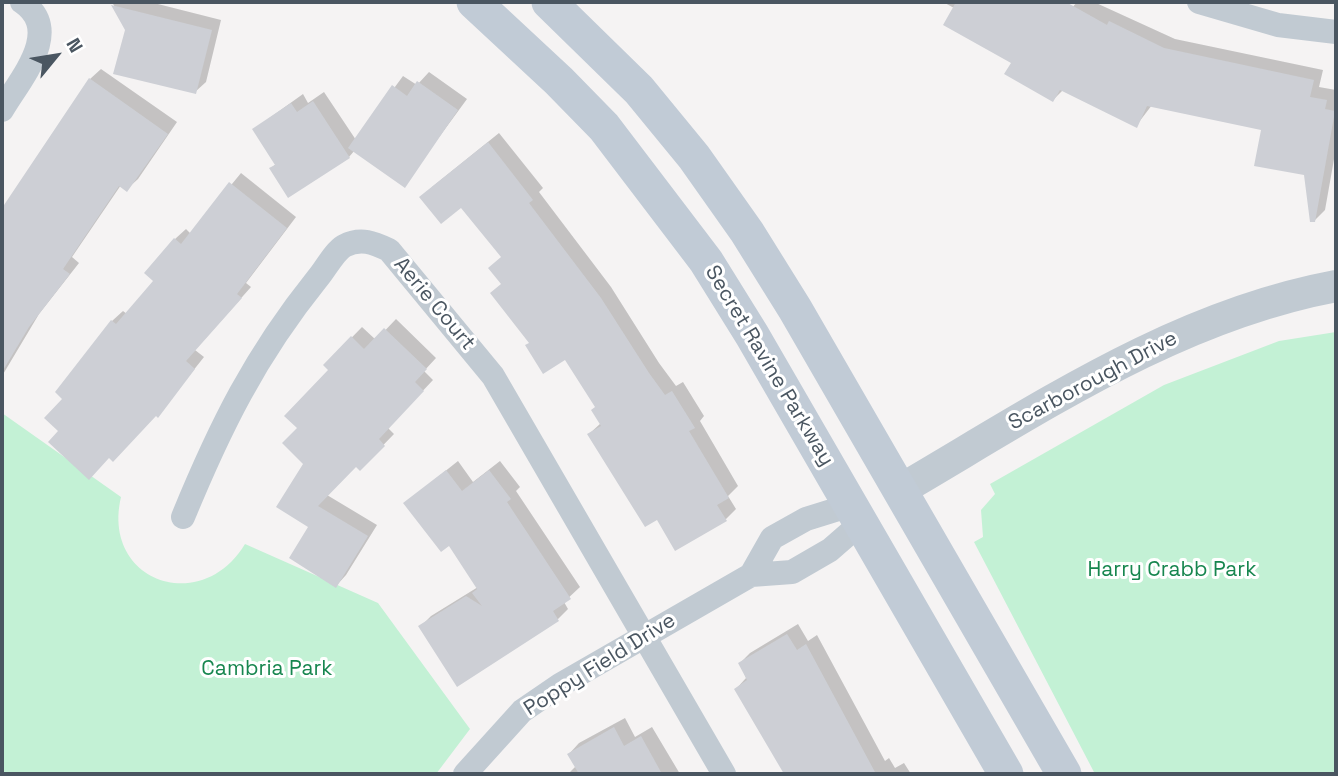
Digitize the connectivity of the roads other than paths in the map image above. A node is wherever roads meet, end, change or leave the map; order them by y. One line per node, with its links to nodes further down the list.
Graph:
1 (22, 2): 6 (street)
2 (474, 2): 9 (main road, Secret Ravine Parkway)
3 (549, 2): 8 (main road)
4 (1199, 2): 5 (street)
5 (1336, 32)
6 (2, 110)
7 (1336, 286): 8 (street, Scarborough Drive)
8 (900, 489): 9 (main road); 16 (main road)
9 (856, 514): 11 (street, Poppy Field Drive); 11 (street); 15 (main road, Secret Ravine Parkway)
10 (183, 517): 12 (street, Aerie Court)
11 (751, 575): 12 (street, Poppy Field Drive)
12 (645, 636): 13 (street, Poppy Field Drive); 14 (street, Aerie Court)
13 (465, 774)
14 (724, 774)
15 (1006, 774)
16 (1064, 774)

